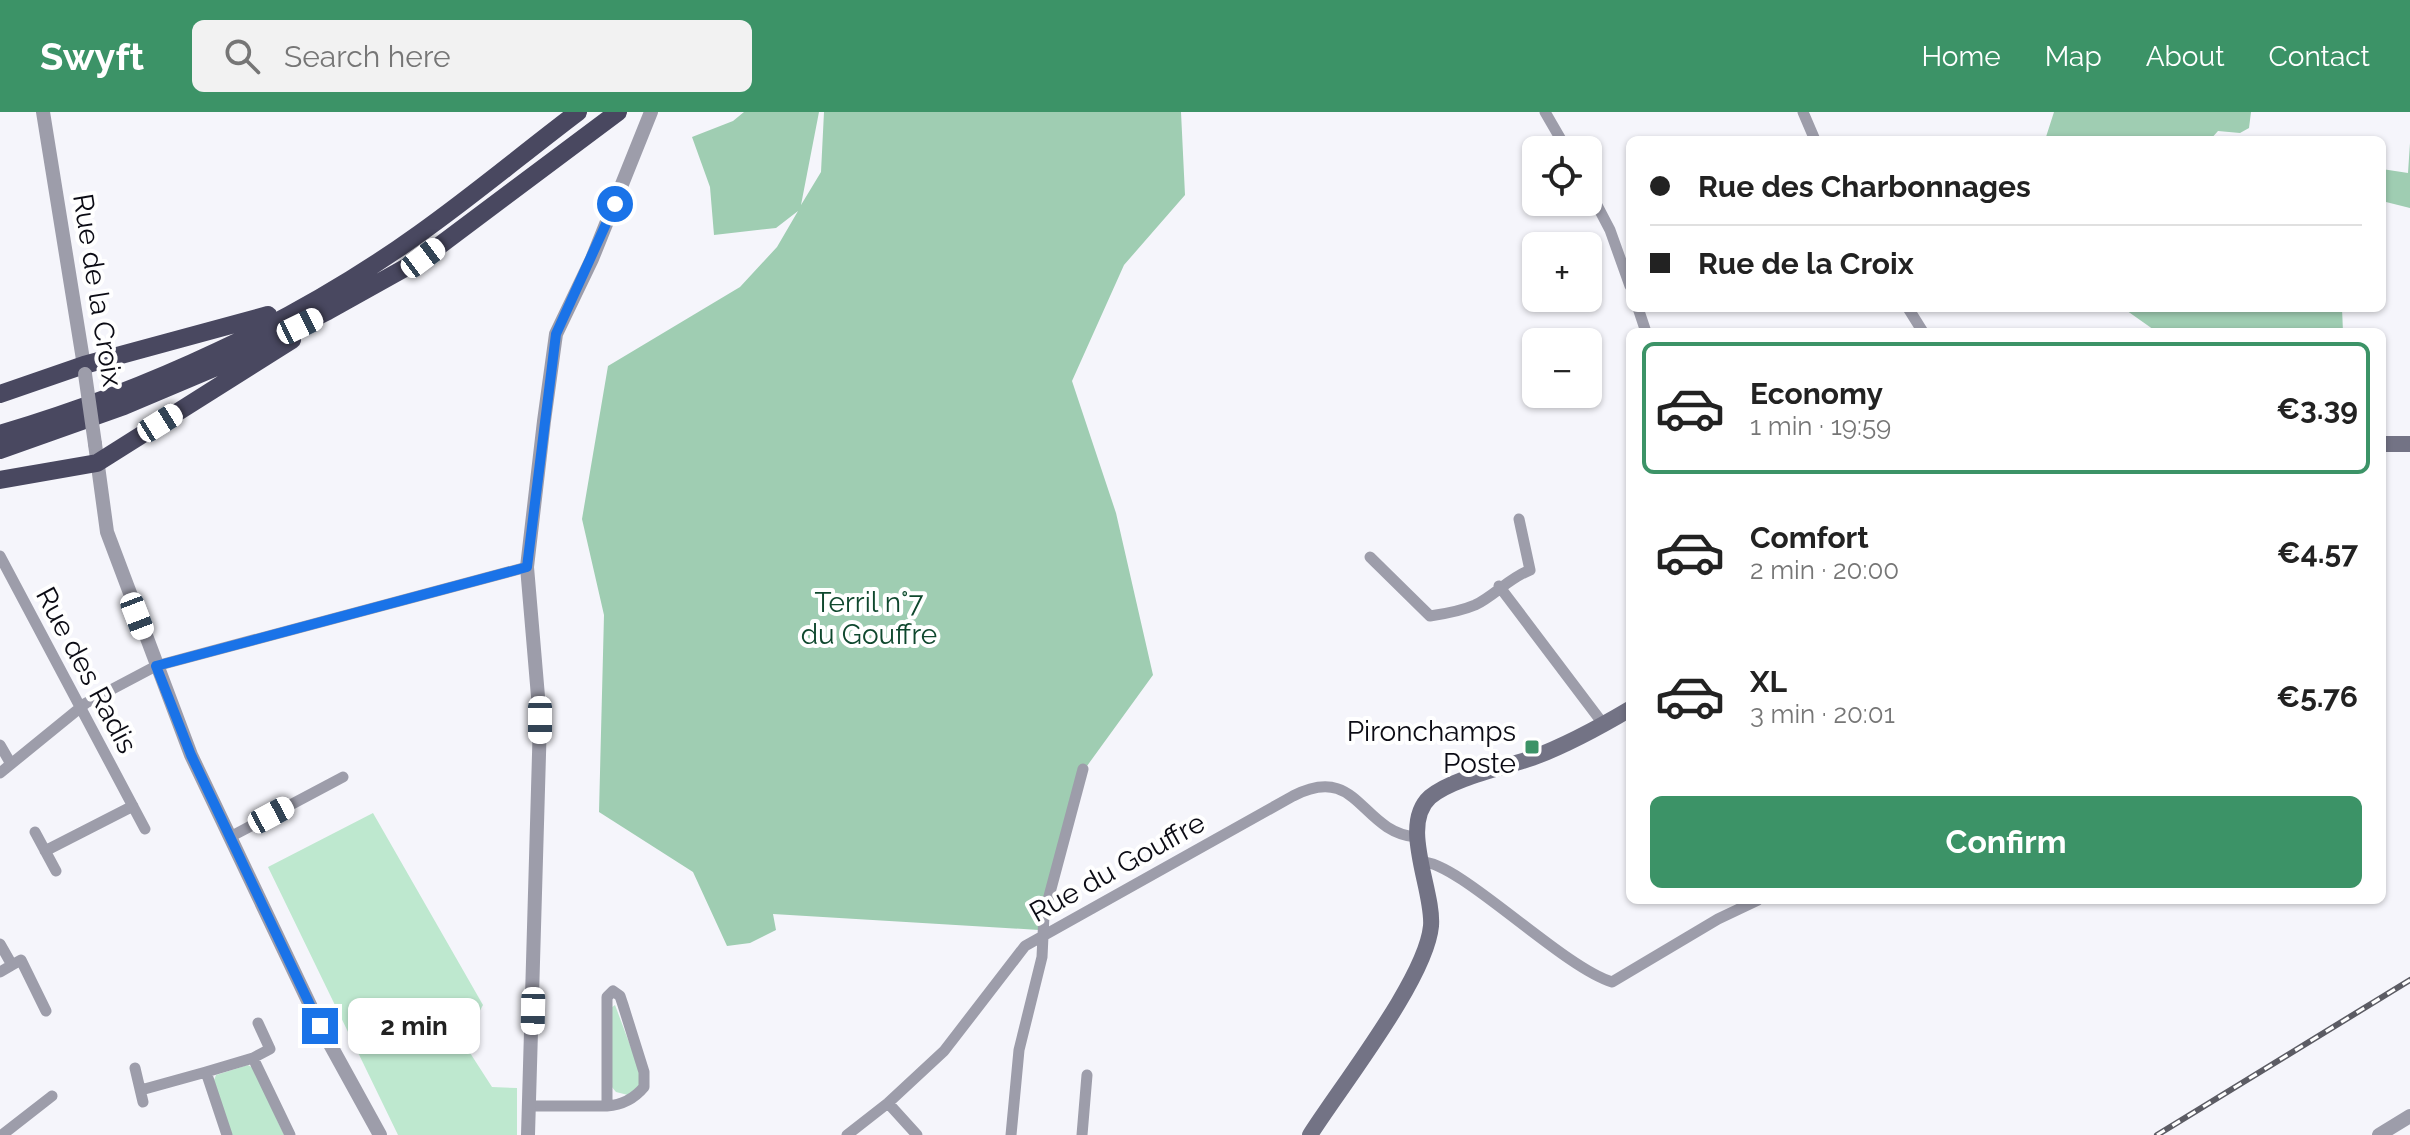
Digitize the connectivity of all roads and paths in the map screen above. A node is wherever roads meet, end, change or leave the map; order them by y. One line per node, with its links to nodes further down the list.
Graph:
1 (43, 112): 12 (street, Rue de la Croix)
2 (578, 112): 11 (highway)
3 (618, 112): 11 (highway)
4 (651, 112): 23 (street)
5 (1545, 112): 7 (street)
6 (1803, 112): 8 (street)
7 (1559, 136)
8 (1813, 136)
9 (1602, 215): 10 (street)
10 (1626, 275)
11 (324, 304): 12 (highway); 14 (highway); 17 (highway); 18 (highway)
12 (84, 370): 13 (highway); 18 (street, Rue de la Croix, bridge)
13 (0, 394)
14 (0, 434)
15 (2386, 444): 16 (main road)
16 (2410, 444)
17 (0, 450)
18 (96, 454): 19 (highway); 25 (street, Rue de la Croix)
19 (0, 480)
20 (1519, 519): 24 (street)
21 (0, 556): 26 (street, Rue des Radis)
22 (1370, 557): 24 (street)
23 (527, 567): 25 (street); 55 (street)
24 (1499, 586): 28 (street)
25 (156, 666): 26 (street); 37 (street, Rue de la Croix)
26 (79, 709): 30 (street); 34 (street, Rue des Radis)
27 (1626, 711): 28 (main road)
28 (1604, 725): 38 (main road)
29 (0, 745): 30 (street)
30 (11, 764): 32 (street)
31 (1083, 769): 43 (street)
32 (0, 773)
33 (343, 777): 37 (street)
34 (133, 806): 35 (street, Rue des Radis); 39 (street)
35 (145, 829)
36 (35, 832): 39 (street)
37 (230, 837): 61 (street, Rue de la Croix)
38 (1416, 837): 40 (main road); 43 (street, Rue du Gouffre)
39 (45, 851): 41 (street)
40 (1422, 862): 42 (street); 67 (main road)
41 (56, 871)
42 (1750, 904)
43 (1043, 934): 54 (street, Rue du Gouffre); 65 (street)
44 (0, 944): 45 (street)
45 (12, 965): 46 (street); 47 (street)
46 (0, 972)
47 (46, 1011)
48 (258, 1023): 49 (street)
49 (253, 1058): 51 (street); 60 (street)
50 (135, 1068): 51 (street)
51 (206, 1072): 59 (street)
52 (1087, 1075): 66 (street)
53 (52, 1096): 58 (street)
54 (888, 1103): 63 (street, Rue du Gouffre); 64 (street)
55 (531, 1106): 56 (street); 62 (street)
56 (607, 1106): 56 (street)
57 (2410, 1116): 68 (street)
58 (2, 1135)
59 (227, 1135)
60 (290, 1135)
61 (380, 1135)
62 (528, 1135)
63 (847, 1135)
64 (917, 1135)
65 (1011, 1135)
66 (1082, 1135)
67 (1310, 1135)
68 (2379, 1135)

